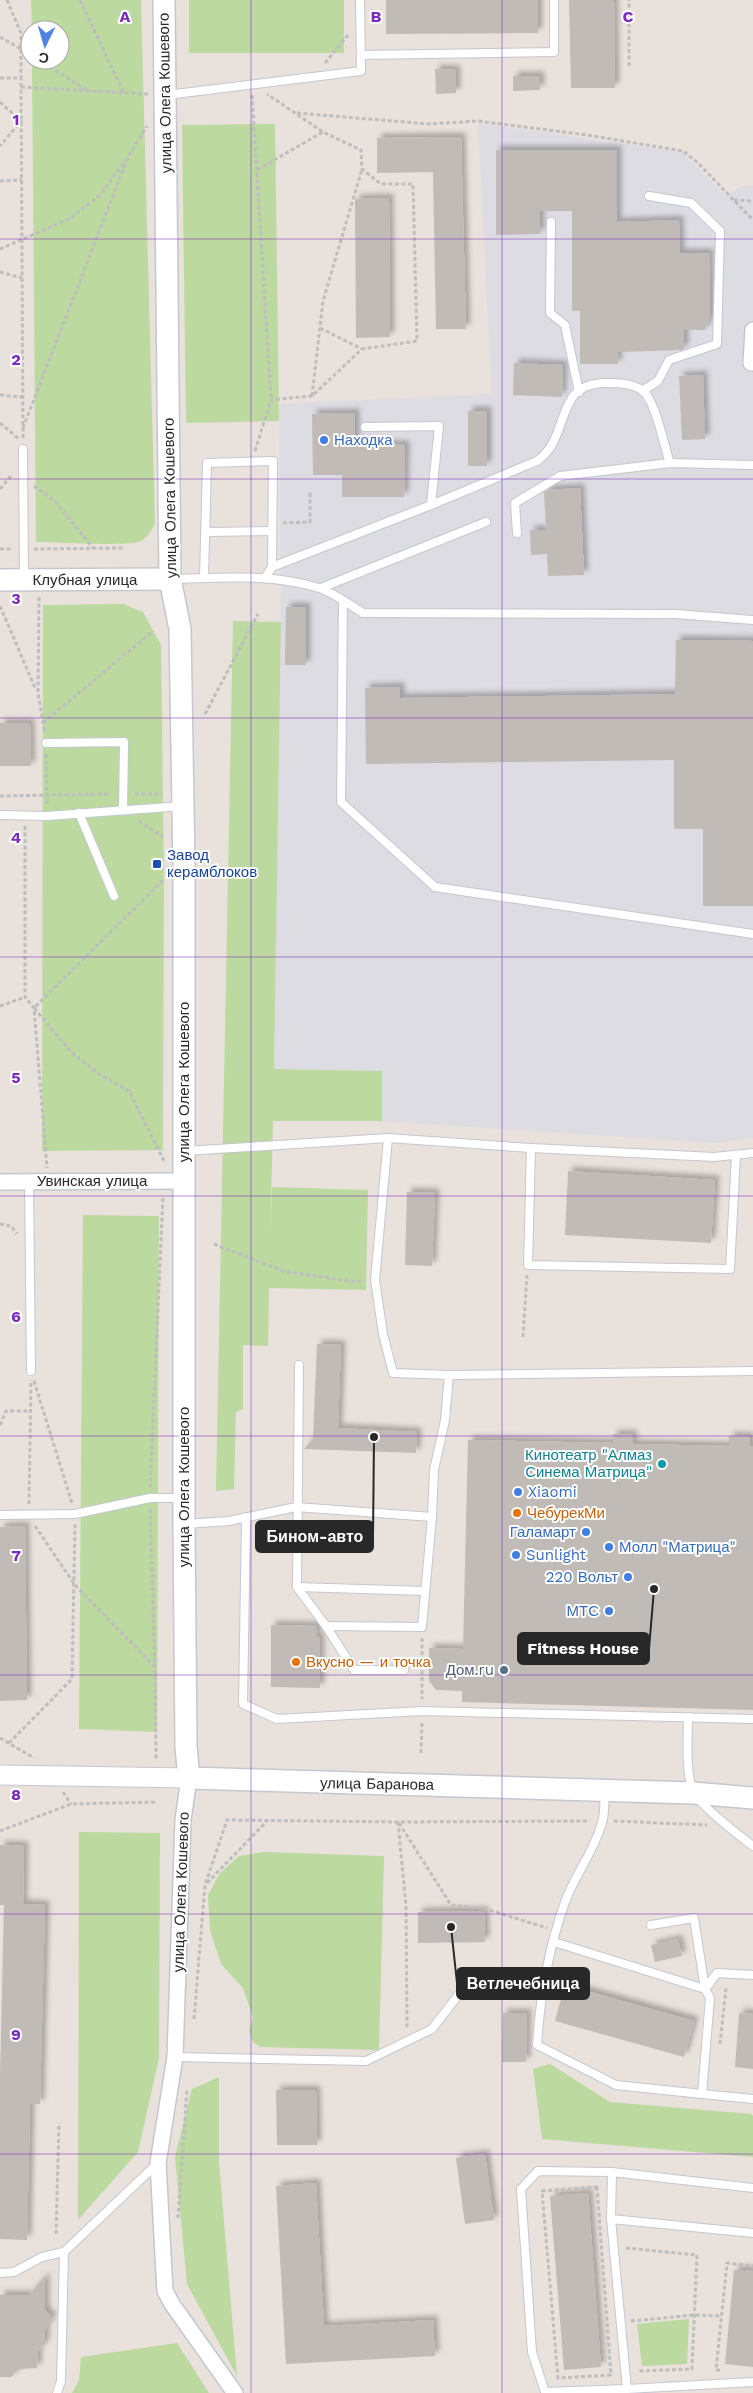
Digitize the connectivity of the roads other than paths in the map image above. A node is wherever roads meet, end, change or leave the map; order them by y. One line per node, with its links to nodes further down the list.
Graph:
1 (164, 0): 5 (main road, улица Олега Кошевого)
2 (360, 0): 4 (lane)
3 (554, 0): 4 (lane)
4 (361, 55): 5 (lane)
5 (165, 95): 24 (main road, улица Олега Кошевого)
6 (649, 196): 10 (lane)
7 (551, 222): 11 (lane)
8 (753, 332): 9 (street)
9 (753, 363)
10 (642, 391): 11 (lane); 14 (lane)
11 (579, 392): 16 (lane)
12 (365, 427): 16 (lane)
13 (23, 449): 26 (lane)
14 (670, 463): 15 (lane); 20 (lane)
15 (753, 465)
16 (431, 505): 21 (lane)
17 (486, 522): 27 (lane)
18 (272, 528): 19 (lane); 19 (lane); 21 (lane)
19 (205, 532): 22 (lane)
20 (517, 533)
21 (272, 567): 23 (lane)
22 (204, 578): 23 (lane); 24 (lane)
23 (264, 578): 27 (lane)
24 (170, 579): 26 (main road, Клубная улица); 31 (main road, улица Олега Кошевого)
25 (0, 580): 26 (main road, Клубная улица)
26 (27, 588)
27 (321, 588): 28 (lane)
28 (344, 601): 29 (lane); 36 (lane)
29 (753, 620)
30 (46, 743): 32 (lane)
31 (182, 806): 32 (lane); 39 (main road, улица Олега Кошевого)
32 (123, 810): 33 (lane)
33 (79, 813): 34 (lane); 35 (lane)
34 (0, 815)
35 (114, 896)
36 (753, 934)
37 (388, 1138): 38 (lane); 39 (lane); 48 (lane)
38 (531, 1148): 41 (lane); 41 (lane)
39 (174, 1151): 44 (main road, улица Олега Кошевого)
40 (753, 1153): 41 (lane)
41 (736, 1155)
42 (28, 1181): 43 (street, Увинская улица); 44 (street, Увинская улица); 46 (lane)
43 (0, 1182)
44 (174, 1182): 49 (main road, улица Олега Кошевого)
45 (299, 1365): 50 (lane)
46 (31, 1371)
47 (753, 1371): 48 (lane)
48 (449, 1375): 53 (lane)
49 (185, 1498): 51 (lane); 54 (main road, улица Олега Кошевого)
50 (296, 1507): 52 (lane); 53 (lane); 55 (lane)
51 (0, 1515)
52 (246, 1517): 54 (lane); 59 (lane)
53 (432, 1517): 56 (lane)
54 (184, 1524): 62 (main road, улица Олега Кошевого)
55 (297, 1587): 56 (lane); 57 (lane)
56 (426, 1591): 57 (lane)
57 (326, 1626): 58 (lane)
58 (404, 1670)
59 (688, 1717): 60 (lane); 64 (lane)
60 (753, 1718)
61 (0, 1775): 62 (street, улица Баранова)
62 (189, 1778): 63 (main road, улица Баранова); 72 (street, улица Олега Кошевого)
63 (606, 1790): 64 (main road, улица Баранова); 68 (lane)
64 (693, 1793): 65 (main road, улица Баранова); 66 (lane)
65 (753, 1798)
66 (753, 1846)
67 (652, 1925): 70 (lane)
68 (554, 1942): 70 (lane); 73 (lane)
69 (753, 1976): 70 (lane)
70 (705, 1989): 73 (lane)
71 (459, 1994): 72 (lane)
72 (175, 2057): 75 (street, улица Олега Кошевого)
73 (702, 2094): 74 (lane)
74 (753, 2099)
75 (158, 2163): 80 (lane); 86 (street, улица Олега Кошевого)
76 (612, 2172): 77 (lane); 78 (lane); 83 (lane)
77 (753, 2188)
78 (611, 2219): 79 (lane); 83 (lane)
79 (753, 2233)
80 (64, 2252): 81 (lane); 85 (lane)
81 (0, 2273)
82 (753, 2382): 84 (lane)
83 (627, 2389): 84 (lane)
84 (691, 2390)
85 (57, 2393)
86 (234, 2393)

